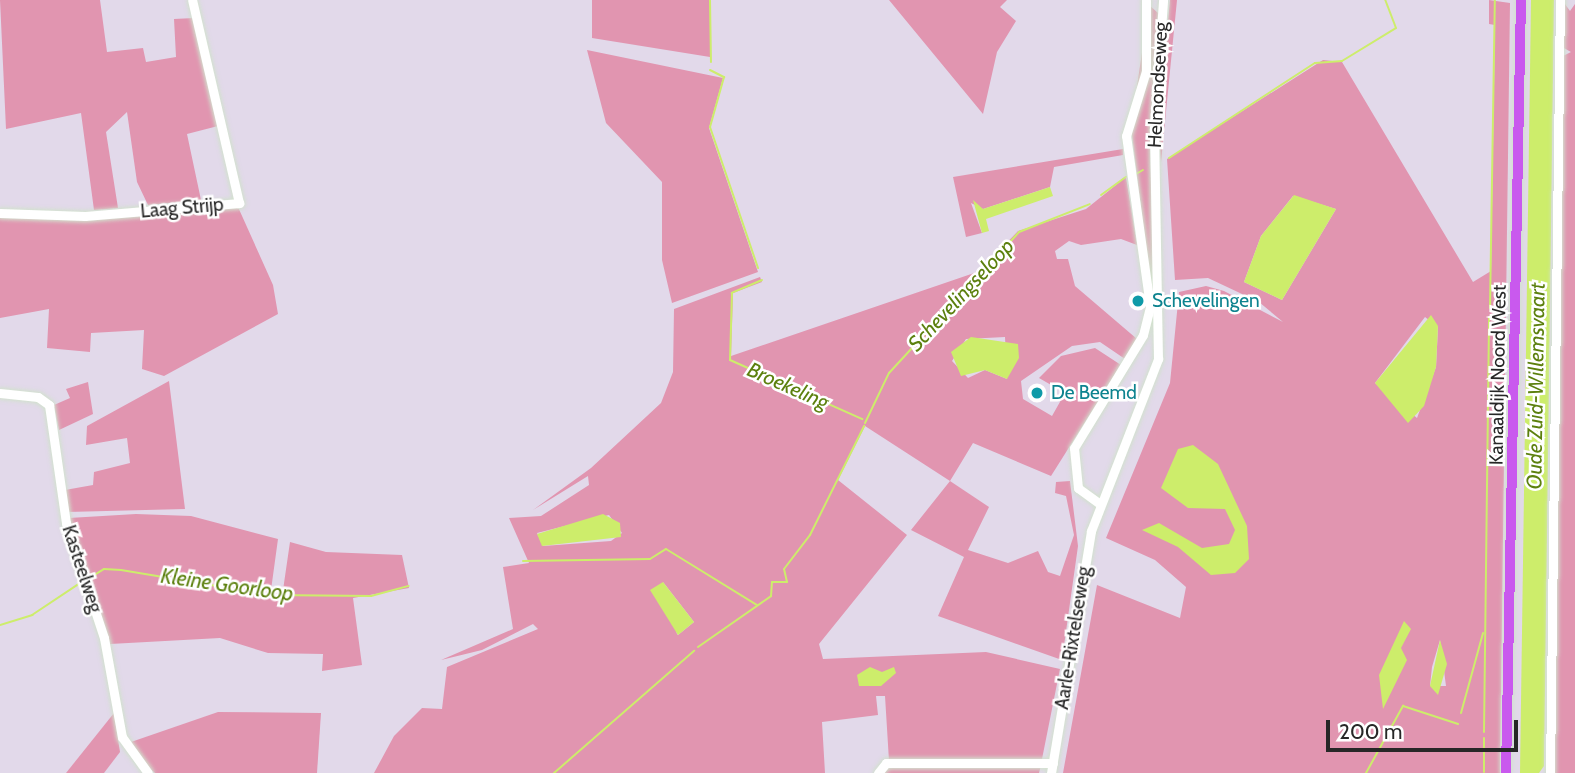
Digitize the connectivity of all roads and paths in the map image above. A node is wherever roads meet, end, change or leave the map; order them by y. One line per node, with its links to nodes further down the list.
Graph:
1 (191, 0): 7 (street, Laag Strijp)
2 (1146, 0): 9 (street, Helmondseweg)
3 (1521, 0): 10 (main road, Kanaaldijk Noord West)
4 (1560, 0): 17 (street)
5 (1162, 1): 6 (street, Helmondseweg)
6 (1154, 170): 9 (street, Aarle-Rixtelseweg)
7 (0, 213)
8 (0, 393): 12 (street, Kasteelweg)
9 (1100, 504): 11 (street, Aarle-Rixtelseweg)
10 (1510, 751): 15 (main road, Kanaaldijk Noord West); 16 (main road, Kanaaldijk Noord West)
11 (1053, 763): 13 (street); 14 (street, Aarle-Rixtelseweg)
12 (148, 773)
13 (878, 773)
14 (1051, 773)
15 (1506, 773)
16 (1514, 773)
17 (1550, 773)

